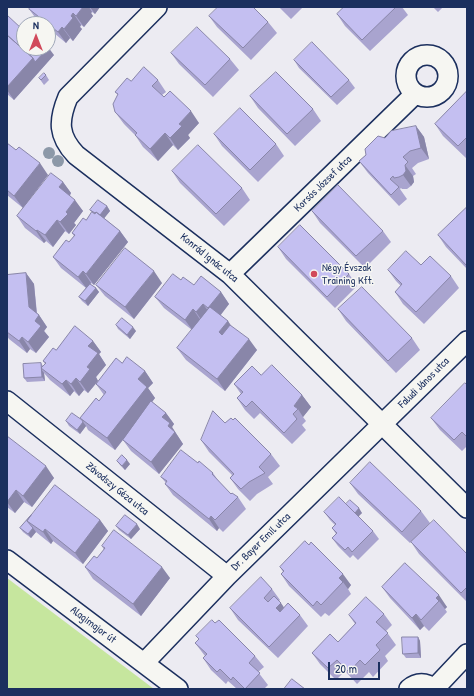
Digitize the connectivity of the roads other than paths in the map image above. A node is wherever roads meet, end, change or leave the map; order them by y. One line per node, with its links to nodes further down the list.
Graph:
1 (157, 7): 3 (street, Konrád Ignác utca)
2 (415, 94): 3 (street, Korsós József utca)
3 (230, 274): 6 (street, Konrád Ignác utca)
4 (467, 341): 6 (street, Faludi János utca)
5 (7, 401): 9 (street, Závodszy Géza utca)
6 (382, 425): 7 (street, Konrád Ignác utca); 9 (street, Dr. Bayer Emil utca)
7 (467, 508)
8 (7, 560): 11 (street, Alagimajor út)
9 (226, 576): 11 (street, Dr. Bayer Emil utca)
10 (467, 654): 14 (street)
11 (144, 663): 12 (street, Alagimajor út)
12 (178, 689)
13 (408, 689): 14 (street)
14 (434, 689)

